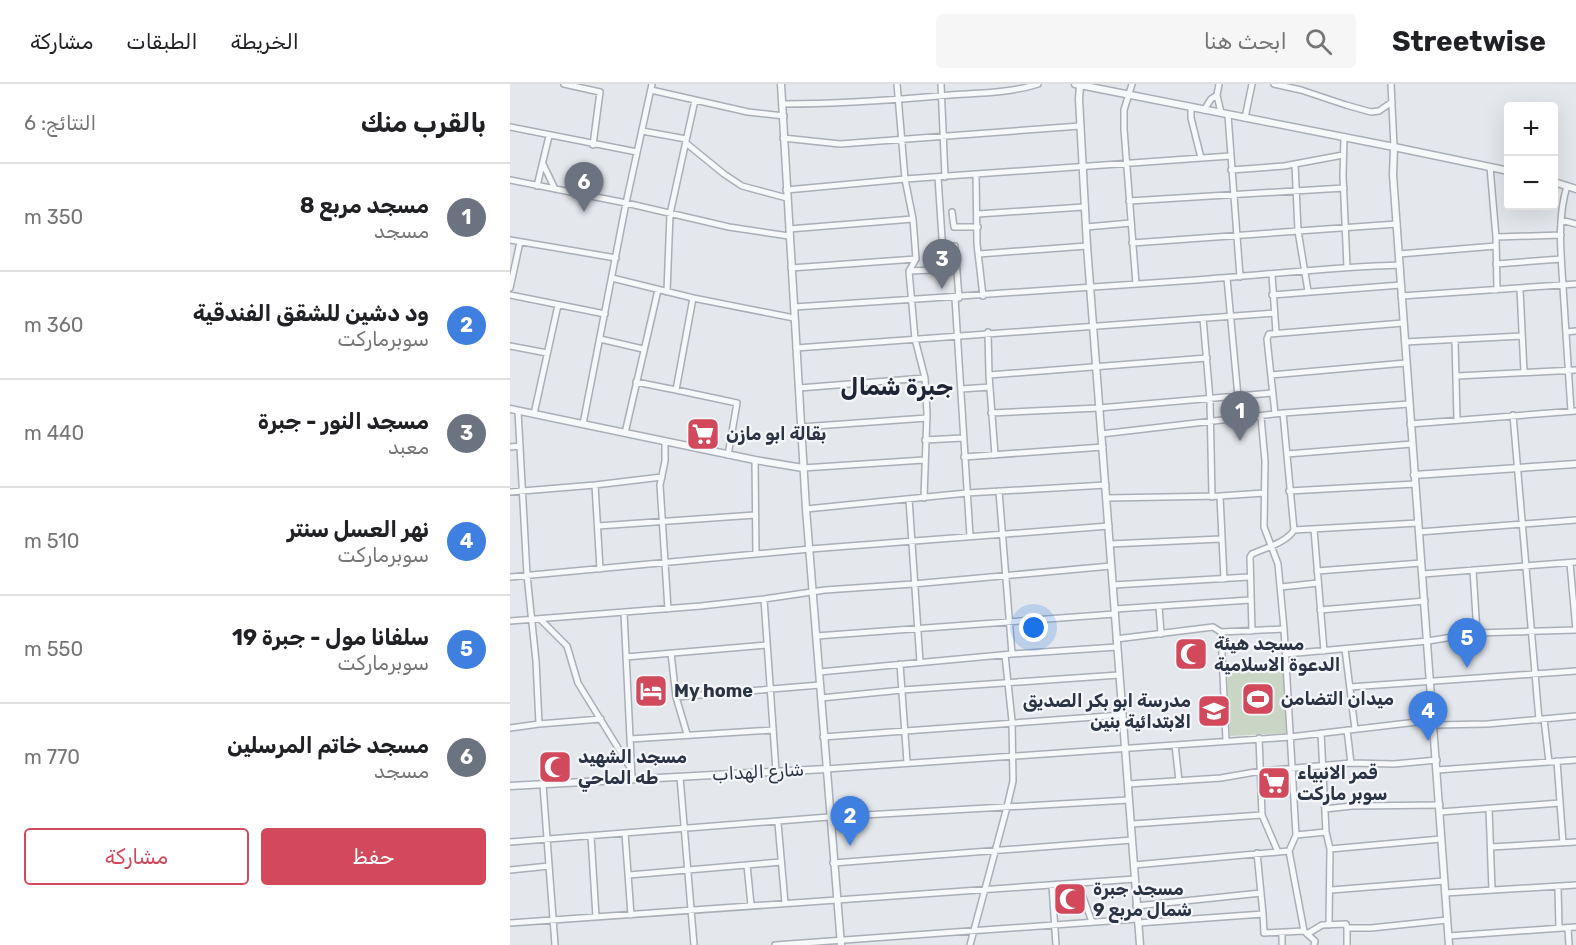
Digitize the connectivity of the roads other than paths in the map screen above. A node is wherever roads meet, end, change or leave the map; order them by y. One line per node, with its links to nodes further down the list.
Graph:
1 (564, 84): 14 (street)
2 (601, 84): 14 (street)
3 (781, 84): 21 (street)
4 (897, 84): 18 (street)
5 (941, 84): 16 (street)
6 (1038, 84): 16 (street)
7 (1078, 84): 17 (street); 27 (street)
8 (1132, 84): 17 (street)
9 (1219, 84): 15 (street)
10 (1252, 84): 26 (street)
11 (1274, 84): 20 (street)
12 (1391, 84): 20 (street)
13 (651, 87): 19 (street); 29 (street)
14 (600, 92): 36 (street)
15 (1217, 95): 23 (street); 24 (street)
16 (942, 96): 18 (street); 30 (street)
17 (1129, 96): 22 (street); 43 (street)
18 (899, 99): 21 (street); 34 (street)
19 (694, 100): 25 (street); 35 (street)
20 (1392, 102): 37 (street)
21 (783, 104): 25 (street)
22 (1191, 108): 23 (street); 41 (street)
23 (1204, 110): 24 (street)
24 (1225, 114): 26 (street); 40 (street)
25 (784, 116): 33 (street)
26 (1245, 118): 32 (street)
27 (1080, 126): 30 (street); 45 (street)
28 (510, 128): 31 (street)
29 (642, 131): 35 (street); 38 (street)
30 (943, 135): 34 (street); 51 (street)
31 (549, 136): 36 (street); 42 (street)
32 (1344, 137): 37 (street); 39 (street)
33 (783, 138): 34 (street); 60 (street)
34 (902, 139): 52 (street)
35 (686, 141): 63 (street); 68 (street)
36 (593, 145): 38 (street)
37 (1394, 147): 46 (street); 73 (street)
38 (637, 152): 65 (street)
39 (1343, 155): 44 (street); 57 (street)
40 (1230, 156): 41 (street); 47 (street)
41 (1201, 158): 43 (street)
42 (543, 162): 55 (street); 58 (street)
43 (1126, 162): 45 (street); 64 (street)
44 (1295, 164): 47 (street); 61 (street)
45 (1082, 166): 49 (street); 66 (street)
46 (1490, 167): 48 (street); 82 (street)
47 (1231, 170): 62 (street)
48 (1504, 170)
49 (976, 174): 51 (street); 69 (street)
50 (938, 177): 51 (street); 52 (street); 88 (street)
51 (945, 177)
52 (905, 179): 60 (street); 70 (street)
53 (510, 180): 55 (street)
54 (1558, 183): 56 (street)
55 (537, 186): 58 (street)
56 (1567, 186): 59 (street); 71 (street)
57 (1344, 188): 61 (street); 76 (street)
58 (555, 189): 65 (street)
59 (1576, 189)
60 (786, 190): 63 (street)
61 (1297, 192): 62 (street); 78 (street)
62 (1233, 195): 64 (street); 80 (street)
63 (787, 198): 79 (street)
64 (1129, 201): 72 (street)
65 (626, 203): 68 (street); 91 (street)
66 (1084, 207): 69 (street); 75 (street)
67 (952, 212): 77 (street)
68 (670, 214): 79 (street); 116 (street)
69 (978, 214): 77 (street)
70 (913, 219): 79 (street); 92 (street)
71 (1561, 219): 74 (street); 81 (street)
72 (1131, 223): 75 (street); 85 (street)
73 (1397, 224): 76 (street); 90 (street)
74 (1576, 224)
75 (1086, 226): 86 (street)
76 (1344, 227): 78 (street); 96 (street)
77 (978, 228): 89 (street)
78 (1298, 231): 80 (street); 101 (street)
79 (789, 232): 97 (street)
80 (1237, 235): 85 (street); 103 (street)
81 (1561, 235): 82 (street); 93 (street)
82 (1496, 237): 87 (street)
83 (510, 240): 84 (street)
84 (520, 242): 91 (street); 110 (street)
85 (1132, 243): 106 (street)
86 (1087, 246): 89 (street); 111 (street)
87 (1496, 246): 90 (street); 94 (street)
88 (943, 247): 98 (street); 99 (street)
89 (979, 254): 119 (street)
90 (1399, 254): 95 (street)
91 (616, 258): 104 (street)
92 (916, 259): 97 (street); 100 (street)
93 (1561, 259): 94 (street); 109 (street)
94 (1496, 264): 114 (street)
95 (1400, 266): 96 (street); 108 (street)
96 (1347, 267): 101 (street)
97 (791, 268): 125 (street)
98 (956, 269): 99 (street); 122 (street)
99 (944, 270): 100 (street)
100 (909, 271): 123 (street)
101 (1307, 272): 102 (street); 115 (street)
102 (1272, 275): 103 (street); 118 (street)
103 (1240, 277): 105 (street)
104 (612, 278): 113 (street); 127 (street)
105 (1227, 278): 106 (street); 128 (street)
106 (1136, 284): 111 (street)
107 (1576, 284): 109 (street)
108 (1401, 285): 115 (street); 120 (street)
109 (1563, 285): 112 (street); 136 (street)
110 (510, 288)
111 (1090, 288): 119 (street); 132 (street)
112 (1520, 289): 114 (street); 138 (street)
113 (657, 290): 116 (street); 145 (street)
114 (1497, 290): 120 (street)
115 (1308, 291): 118 (street)
116 (667, 292): 121 (street)
117 (510, 295): 124 (street)
118 (1272, 295): 126 (street)
119 (983, 296): 122 (street)
120 (1401, 296): 131 (street)
121 (693, 298): 129 (street); 161 (street)
122 (957, 298): 123 (street); 137 (street)
123 (913, 299): 125 (street); 140 (street)
124 (558, 305): 127 (street); 146 (street)
125 (794, 307): 129 (street)
126 (1274, 313): 128 (street); 135 (street)
127 (605, 314): 139 (street)
128 (1231, 316): 130 (street); 163 (street)
129 (794, 318): 144 (street)
130 (1203, 318): 132 (street); 147 (street)
131 (1403, 323): 135 (street); 142 (street)
132 (1093, 326): 134 (street); 149 (street)
133 (1576, 331): 136 (street)
134 (988, 332): 137 (street); 153 (street)
135 (1276, 332): 154 (street)
136 (1566, 332): 151 (street)
137 (958, 335): 140 (street); 160 (street)
138 (1522, 336): 141 (street); 152 (street)
139 (600, 339): 145 (street); 179 (street)
140 (915, 339): 144 (street); 156 (street)
141 (1455, 340): 142 (street); 155 (street)
142 (1405, 342): 148 (street)
143 (510, 346): 146 (street)
144 (796, 348): 159 (street)
145 (643, 349): 157 (street)
146 (547, 353): 172 (street)
147 (1207, 358): 149 (street); 164 (street)
148 (1406, 363): 154 (street); 165 (street)
149 (1096, 367): 153 (street); 166 (street)
150 (1576, 370): 151 (street)
151 (1568, 371): 152 (street); 169 (street)
152 (1524, 372): 155 (street)
153 (989, 375): 158 (street)
154 (1271, 375): 162 (street)
155 (1457, 376): 177 (street)
156 (925, 378): 159 (street); 176 (street)
157 (636, 382): 161 (street); 182 (street)
158 (990, 387): 160 (street); 170 (street)
159 (799, 388): 181 (street)
160 (961, 389): 184 (street)
161 (676, 390): 192 (street)
162 (1273, 393): 163 (street); 173 (street)
163 (1238, 397): 164 (street)
164 (1210, 400): 166 (street); 178 (street)
165 (1409, 404): 171 (street); 180 (street)
166 (1100, 408): 170 (street); 183 (street)
167 (510, 409): 168 (street)
168 (518, 411): 172 (street); 188 (street)
169 (1574, 411): 174 (street)
170 (991, 413): 193 (street)
171 (1283, 413): 173 (street); 191 (street)
172 (534, 414): 179 (street)
173 (1275, 414): 175 (street)
174 (1513, 415): 177 (street); 199 (street)
175 (1261, 417): 178 (street); 209 (street)
176 (927, 418): 181 (street); 185 (street)
177 (1457, 419): 180 (street)
178 (1209, 423): 183 (street); 211 (street)
179 (583, 424): 182 (street)
180 (1410, 424): 187 (street)
181 (801, 427): 198 (street)
182 (625, 433): 186 (street)
183 (1101, 434): 190 (street)
184 (963, 438): 185 (street); 194 (street)
185 (925, 440): 195 (street)
186 (665, 441): 192 (street); 201 (street)
187 (1412, 444): 191 (street); 200 (street)
188 (520, 446): 189 (street); 205 (street)
189 (510, 447)
190 (1103, 447): 193 (street); 204 (street)
191 (1287, 454): 206 (street)
192 (728, 455): 196 (street)
193 (995, 455): 194 (street)
194 (964, 458): 210 (street)
195 (924, 459): 198 (street); 213 (street)
196 (754, 460): 198 (street); 217 (street)
197 (1576, 464): 199 (street)
198 (803, 468): 216 (street)
199 (1517, 468): 200 (street); 221 (street)
200 (1414, 475): 202 (street)
201 (662, 477): 203 (street); 219 (street)
202 (1415, 484): 206 (street); 220 (street)
203 (595, 485): 205 (street); 222 (street)
204 (1106, 485): 208 (street); 214 (street)
205 (522, 491): 207 (street); 244 (street)
206 (1289, 491): 224 (street)
207 (510, 492)
208 (999, 492): 210 (street); 227 (street)
209 (1264, 493): 212 (street); 232 (street)
210 (967, 494): 213 (street); 228 (street)
211 (1212, 496): 212 (street); 214 (street)
212 (1220, 496): 229 (street)
213 (924, 498): 215 (street)
214 (1107, 498): 223 (street)
215 (909, 500): 216 (street); 230 (street)
216 (806, 509): 233 (street)
217 (755, 515): 219 (street); 234 (street)
218 (1576, 520): 221 (street)
219 (662, 521): 222 (street); 237 (street)
220 (1418, 523): 225 (street); 226 (street)
221 (1523, 524): 226 (street); 239 (street)
222 (598, 526): 240 (street)
223 (1109, 526): 227 (street); 231 (street)
224 (1294, 530): 225 (street); 232 (street)
225 (1314, 530): 242 (street)
226 (1419, 532): 236 (street)
227 (1001, 534): 228 (street); 245 (street)
228 (970, 536): 230 (street)
229 (1221, 539): 231 (street); 248 (street)
230 (911, 541): 233 (street); 249 (street)
231 (1110, 544): 238 (street)
232 (1271, 544): 247 (street); 252 (street)
233 (810, 549): 234 (street); 253 (street)
234 (756, 554): 237 (street)
235 (1573, 562): 239 (street); 268 (street)
236 (1421, 563): 242 (street); 243 (street)
237 (664, 564): 240 (street); 258 (street)
238 (1111, 566): 245 (street); 251 (street)
239 (1526, 566): 241 (street); 270 (street)
240 (600, 569): 244 (street)
241 (1473, 570): 243 (street); 272 (street)
242 (1317, 571): 250 (street)
243 (1423, 574): 256 (street)
244 (527, 575): 246 (street); 262 (street)
245 (1005, 576): 249 (street); 264 (street)
246 (510, 577)
247 (1249, 578): 248 (street); 255 (street)
248 (1224, 579): 251 (street)
249 (913, 584): 253 (street); 266 (street)
250 (1318, 584): 252 (street); 259 (street)
251 (1113, 585): 260 (street)
252 (1281, 587): 267 (street)
253 (813, 593): 254 (street); 274 (street)
254 (764, 599): 258 (street); 277 (street)
255 (1250, 600): 257 (street); 269 (street)
256 (1425, 601): 259 (street); 275 (street)
257 (1159, 606): 260 (street); 273 (street)
258 (668, 609): 261 (street)
259 (1320, 610): 279 (street)
260 (1115, 611): 264 (street); 276 (street)
261 (624, 613): 263 (street); 284 (street)
262 (532, 619): 263 (street); 265 (street); 305 (street)
263 (540, 620): 302 (street)
264 (1010, 620): 266 (street); 281 (street)
265 (510, 621)
266 (917, 628): 274 (street); 285 (street)
267 (1284, 629): 269 (street); 282 (street)
268 (1576, 630): 270 (street)
269 (1252, 631): 271 (street)
270 (1531, 631): 272 (street); 289 (street)
271 (1221, 632): 273 (street); 317 (street)
272 (1477, 633): 275 (street)
273 (1161, 634): 276 (street)
274 (816, 636): 288 (street)
275 (1428, 641): 278 (street); 291 (street)
276 (1117, 643): 281 (street); 290 (street)
277 (766, 645): 280 (street); 295 (street)
278 (1346, 649): 279 (street); 294 (street)
279 (1324, 651): 282 (street)
280 (671, 653): 284 (street); 297 (street)
281 (1012, 654): 283 (street)
282 (1286, 654): 314 (street)
283 (1005, 655): 285 (street); 292 (street)
284 (626, 657): 316 (street)
285 (920, 662): 286 (street)
286 (900, 664): 288 (street); 296 (street)
287 (1576, 671): 289 (street)
288 (819, 672): 293 (street)
289 (1535, 674): 291 (street); 301 (street)
290 (1119, 675): 292 (street); 299 (street)
291 (1431, 681): 294 (street); 304 (street)
292 (1007, 682): 296 (street); 303 (street)
293 (820, 685): 295 (street); 298 (street)
294 (1350, 687): 308 (street)
295 (770, 689): 297 (street); 309 (street)
296 (902, 690): 298 (street); 307 (street)
297 (676, 698): 312 (street)
298 (821, 698): 313 (street)
299 (1122, 715): 303 (street); 319 (street)
300 (1576, 716): 301 (street)
301 (1542, 719): 304 (street); 325 (street)
302 (601, 720): 305 (street); 329 (street)
303 (1012, 721): 307 (street); 320 (street)
304 (1434, 722): 308 (street); 321 (street)
305 (539, 724): 306 (street)
306 (510, 728)
307 (904, 729): 313 (street); 324 (street)
308 (1355, 729): 310 (street)
309 (773, 730): 312 (street); 332 (street)
310 (1347, 730): 311 (street); 326 (street)
311 (1321, 733): 314 (street); 327 (street)
312 (687, 734): 316 (street)
313 (823, 737): 330 (street)
314 (1290, 737): 315 (street); 328 (street)
315 (1260, 738): 317 (street); 333 (street)
316 (630, 739): 329 (street)
317 (1227, 740): 318 (street)
318 (1175, 745): 319 (street); 336 (street)
319 (1126, 748): 320 (street); 337 (street)
320 (1013, 755): 324 (street); 342 (street)
321 (1437, 760): 326 (street); 331 (street)
322 (1576, 760): 323 (street)
323 (1557, 761): 325 (street); 341 (street)
324 (907, 762): 330 (street)
325 (1549, 762): 331 (street)
326 (1351, 763): 327 (street)
327 (1323, 765): 328 (street); 344 (street)
328 (1293, 768): 333 (street); 353 (street)
329 (631, 769): 335 (street)
330 (826, 769): 332 (street, شارع الهداب); 347 (street)
331 (1437, 770): 343 (street)
332 (776, 771): 334 (street, شارع الهداب)
333 (1261, 771): 336 (street); 346 (street)
334 (680, 777): 335 (street, شارع الهداب); 350 (street)
335 (632, 779): 338 (street, شارع الهداب)
336 (1179, 781): 337 (street)
337 (1128, 784): 340 (street)
338 (543, 785): 339 (street, شارع الهداب); 355 (street)
339 (510, 786)
340 (1130, 800): 342 (street); 349 (street)
341 (1560, 802): 345 (street); 360 (street)
342 (1007, 807): 347 (street); 363 (street)
343 (1440, 808): 344 (street); 345 (street); 356 (street)
344 (1325, 809): 351 (street)
345 (1489, 809): 361 (street)
346 (1262, 815): 349 (street); 365 (street)
347 (829, 817): 348 (street); 368 (street)
348 (778, 823): 350 (street); 367 (street)
349 (1132, 824): 357 (street)
350 (684, 828): 352 (street); 372 (street)
351 (1326, 832): 353 (street); 362 (street)
352 (625, 833): 354 (street); 374 (street)
353 (1296, 835): 364 (street)
354 (591, 836): 355 (street); 393 (street)
355 (547, 838): 358 (street); 371 (street)
356 (1441, 839): 362 (street); 376 (street)
357 (1132, 840): 363 (street); 370 (street)
358 (510, 842)
359 (1576, 842): 360 (street)
360 (1563, 843): 361 (street)
361 (1491, 847): 383 (street)
362 (1330, 849): 382 (street)
363 (996, 850): 368 (street); 381 (street)
364 (1289, 851): 365 (street); 407 (street)
365 (1278, 852): 366 (street)
366 (1257, 854): 370 (street); 384 (street)
367 (781, 862): 369 (street); 387 (street)
368 (833, 862): 386 (street)
369 (747, 865): 372 (street); 388 (street)
370 (1134, 865): 375 (street)
371 (549, 866): 373 (street); 394 (street)
372 (687, 869): 374 (street); 390 (street)
373 (510, 870)
374 (629, 875): 392 (street)
375 (1135, 879): 377 (street); 389 (street)
376 (1444, 881): 382 (street); 385 (street)
377 (1078, 883): 378 (street); 398 (street)
378 (1052, 885): 381 (street); 399 (street)
379 (1576, 885): 380 (street)
380 (1558, 886): 383 (street); 403 (street)
381 (984, 890): 386 (street); 405 (street)
382 (1330, 890): 400 (street)
383 (1492, 890): 385 (street)
384 (1261, 893): 389 (street); 391 (street)
385 (1445, 893): 395 (street)
386 (836, 899): 387 (street); 409 (street)
387 (784, 903): 388 (street)
388 (751, 905): 390 (street)
389 (1136, 906): 396 (street)
390 (691, 910): 392 (street); 411 (street)
391 (1263, 914): 396 (street); 406 (street)
392 (632, 915): 393 (street)
393 (596, 917): 394 (street)
394 (554, 920): 397 (street); 410 (street)
395 (1447, 920): 402 (street); 408 (street)
396 (1138, 921): 398 (street); 415 (street)
397 (510, 922)
398 (1092, 922): 399 (street)
399 (1054, 924): 405 (street); 414 (street)
400 (1329, 925): 402 (street); 407 (street)
401 (1576, 927): 404 (street)
402 (1347, 928): 418 (street)
403 (1560, 928): 404 (street); 408 (street)
404 (1568, 928): 420 (street)
405 (974, 930): 409 (street); 413 (street)
406 (1282, 933): 407 (street); 416 (street)
407 (1306, 933): 417 (street)
408 (1448, 936): 419 (street)
409 (840, 943): 412 (street)
410 (555, 945)
411 (694, 945)
412 (775, 945)
413 (970, 945)
414 (1056, 945)
415 (1140, 945)
416 (1282, 945)
417 (1314, 945)
418 (1347, 945)
419 (1449, 945)
420 (1569, 945)

